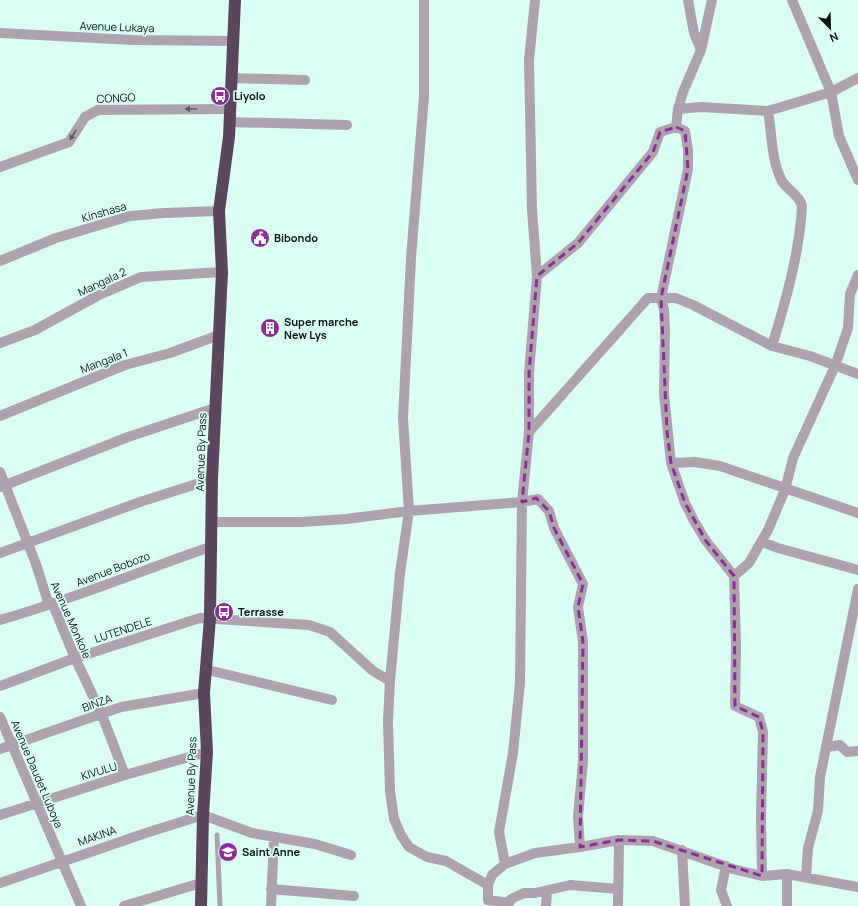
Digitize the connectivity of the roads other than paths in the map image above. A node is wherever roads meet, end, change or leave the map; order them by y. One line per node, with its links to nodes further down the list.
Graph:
1 (235, 0): 8 (highway, Avenue By Pass)
2 (424, 0): 42 (street)
3 (535, 0): 26 (street)
4 (688, 0): 9 (street)
5 (712, 0): 9 (street)
6 (792, 0): 13 (street)
7 (0, 33): 8 (street, Avenue Lukaya)
8 (234, 41): 10 (highway, Avenue By Pass)
9 (701, 50): 15 (street)
10 (232, 78): 12 (street); 14 (highway, Avenue By Pass)
11 (858, 78): 13 (street)
12 (305, 80)
13 (831, 92): 16 (street); 21 (street)
14 (230, 109): 17 (highway, Avenue By Pass); 20 (street, CONGO, one-way to 20)
15 (678, 109): 16 (street); 19 (street)
16 (768, 111): 30 (street)
17 (230, 122): 18 (street); 22 (highway, Avenue By Pass)
18 (347, 125)
19 (676, 127): 26 (street); 27 (street)
20 (0, 167)
21 (858, 180)
22 (219, 211): 23 (street, Kinshasa); 24 (highway, Avenue By Pass)
23 (0, 261)
24 (222, 272): 28 (highway, Avenue By Pass); 29 (street, Mangala 2)
25 (858, 274): 31 (street)
26 (537, 276): 35 (street)
27 (661, 298): 30 (street); 35 (street); 36 (street)
28 (219, 335): 33 (highway, Avenue By Pass); 34 (street, Mangala 1)
29 (0, 343)
30 (772, 346): 31 (street)
31 (836, 366): 32 (street); 40 (street)
32 (858, 374)
33 (215, 408): 38 (highway, Avenue By Pass); 39 (street)
34 (0, 416)
35 (529, 432): 41 (street)
36 (671, 463): 40 (street); 50 (street)
37 (0, 472): 39 (street, Avenue Monkole)
38 (212, 479): 44 (highway, Avenue By Pass); 46 (street)
39 (2, 486): 46 (street, Avenue Monkole)
40 (785, 490): 43 (street); 45 (street)
41 (522, 502): 42 (street); 75 (street); 79 (street)
42 (409, 511): 44 (street); 57 (street)
43 (858, 513)
44 (212, 522): 47 (highway, Avenue By Pass)
45 (762, 542): 49 (street); 50 (street)
46 (28, 544): 48 (street); 52 (street, Avenue Monkole)
47 (210, 547): 52 (street, Avenue Bobozo); 53 (highway, Avenue By Pass)
48 (0, 553)
49 (858, 570)
50 (734, 576): 82 (street)
51 (858, 589): 64 (street)
52 (53, 605): 54 (street, Avenue Bobozo); 55 (street, Avenue Monkole)
53 (210, 618): 55 (street, LUTENDELE); 56 (highway, Avenue By Pass); 57 (street, LUTENDELE)
54 (0, 620)
55 (75, 658): 58 (street, LUTENDELE); 61 (street, Avenue Monkole)
56 (208, 670): 59 (highway, Avenue By Pass); 60 (street)
57 (390, 681): 86 (street)
58 (0, 686)
59 (204, 693): 61 (street, BINZA); 67 (highway, Avenue By Pass)
60 (332, 700)
61 (102, 714): 63 (street, BINZA); 68 (street, Avenue Monkole)
62 (0, 717): 63 (street, Avenue Daudet Luboya)
63 (12, 745): 65 (street, BINZA); 69 (street, Avenue Daudet Luboya)
64 (827, 747): 66 (street); 83 (street)
65 (0, 749)
66 (858, 751)
67 (207, 752): 68 (street, KIVULU); 71 (highway, Avenue By Pass)
68 (125, 775): 69 (street, KIVULU)
69 (37, 803): 70 (street, KIVULU); 78 (street, Avenue Daudet Luboya)
70 (0, 815)
71 (203, 815): 73 (street); 78 (street, MAKINA); 85 (highway, Avenue By Pass)
72 (217, 835): 95 (lane)
73 (274, 838): 77 (street); 88 (street)
74 (619, 840): 75 (street); 76 (street); 89 (street)
75 (580, 848): 79 (street)
76 (682, 850): 80 (street); 99 (street)
77 (351, 856)
78 (61, 861): 84 (street, MAKINA); 92 (street, Avenue Daudet Luboya)
79 (505, 864): 86 (street)
80 (726, 866): 82 (street); 100 (street)
81 (787, 874): 82 (street); 83 (street); 101 (street)
82 (762, 876)
83 (806, 877): 87 (street)
84 (0, 883)
85 (201, 884): 93 (street); 94 (highway, Avenue By Pass)
86 (488, 886): 90 (street)
87 (858, 887)
88 (271, 889): 91 (street); 96 (street)
89 (618, 889): 90 (street); 98 (street)
90 (547, 891): 97 (street)
91 (354, 896)
92 (81, 906)
93 (124, 906)
94 (200, 906)
95 (220, 906)
96 (271, 906)
97 (546, 906)
98 (618, 906)
99 (685, 906)
100 (727, 906)
101 (787, 906)

